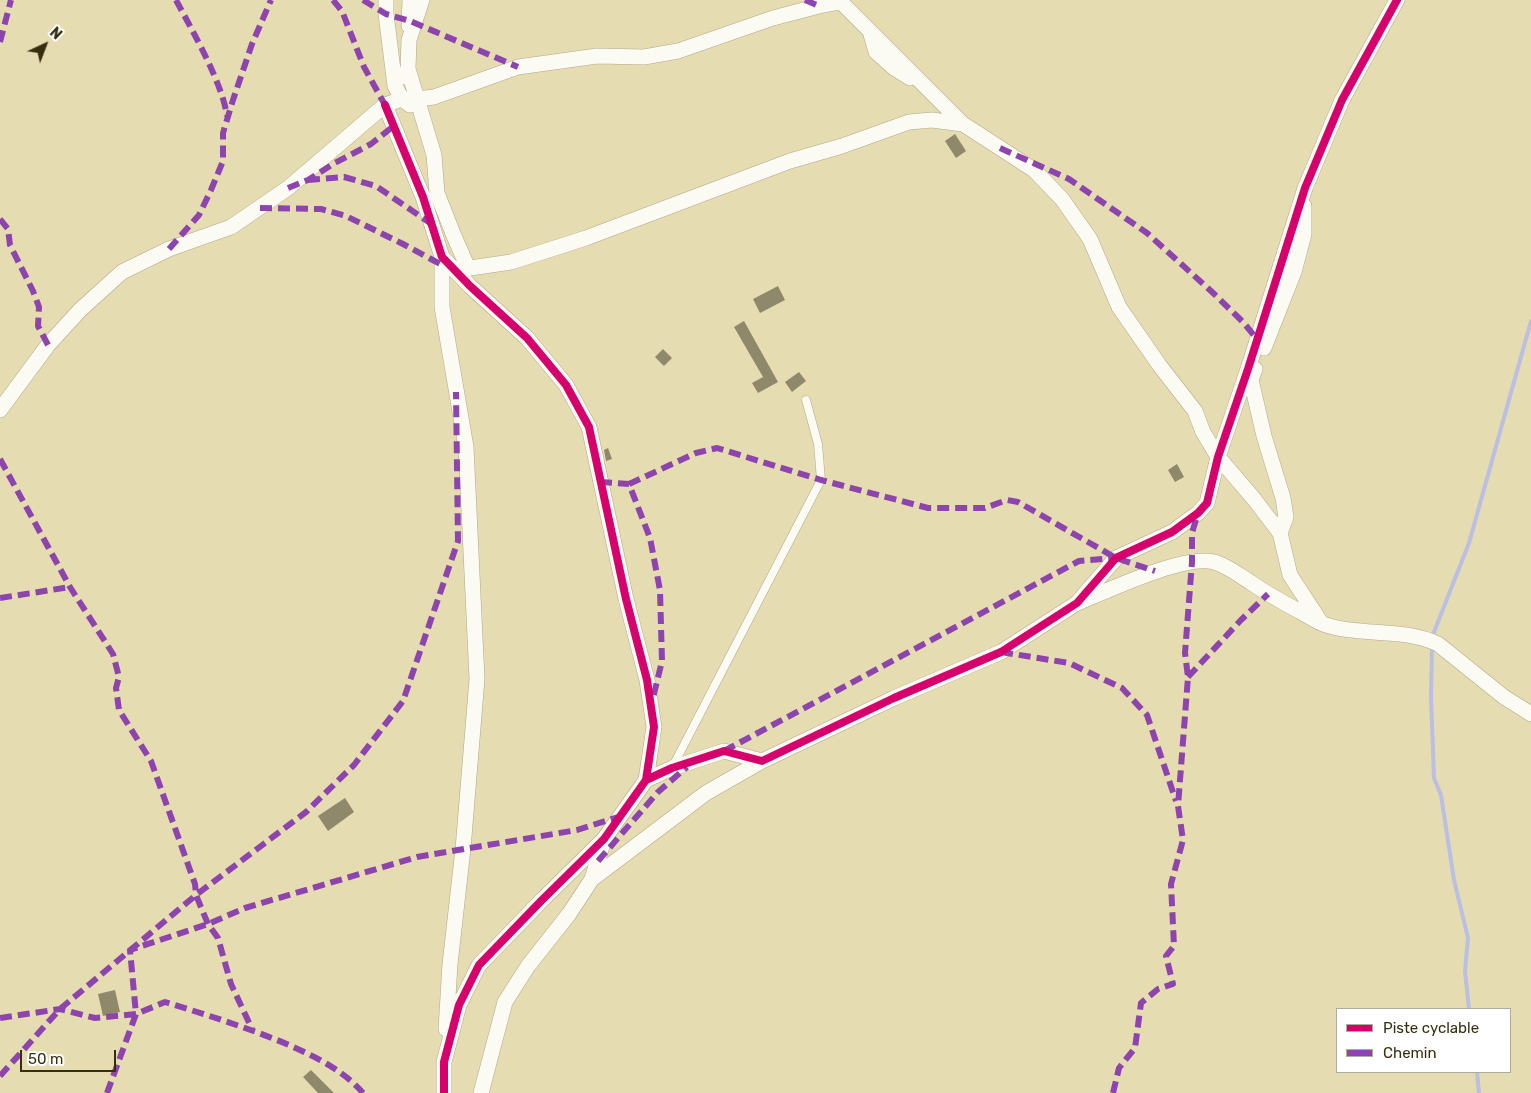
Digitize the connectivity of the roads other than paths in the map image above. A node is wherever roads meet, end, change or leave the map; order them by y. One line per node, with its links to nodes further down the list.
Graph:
1 (386, 0): 7 (street)
2 (410, 0): 6 (street)
3 (422, 0): 6 (street)
4 (1397, 0): 13 (street)
5 (840, 1): 7 (street); 9 (street)
6 (409, 40): 7 (street)
7 (410, 99): 8 (street); 10 (street); 12 (street)
8 (385, 105): 10 (street); 15 (street)
9 (963, 124): 12 (street); 16 (street)
10 (394, 125): 11 (street)
11 (442, 256): 12 (street); 26 (street)
12 (463, 270): 23 (street)
13 (1249, 374): 16 (street); 17 (street)
14 (806, 400): 22 (lane)
15 (0, 410)
16 (1218, 458): 17 (street); 18 (street)
17 (1280, 534): 19 (street)
18 (1077, 603): 19 (street); 21 (street)
19 (1322, 623): 20 (street)
20 (1531, 714)
21 (762, 761): 22 (street); 25 (street)
22 (672, 768): 23 (street)
23 (646, 780): 24 (street)
24 (604, 839): 25 (street); 26 (street)
25 (592, 879): 28 (street)
26 (444, 1062): 27 (street)
27 (444, 1093)
28 (480, 1093)

